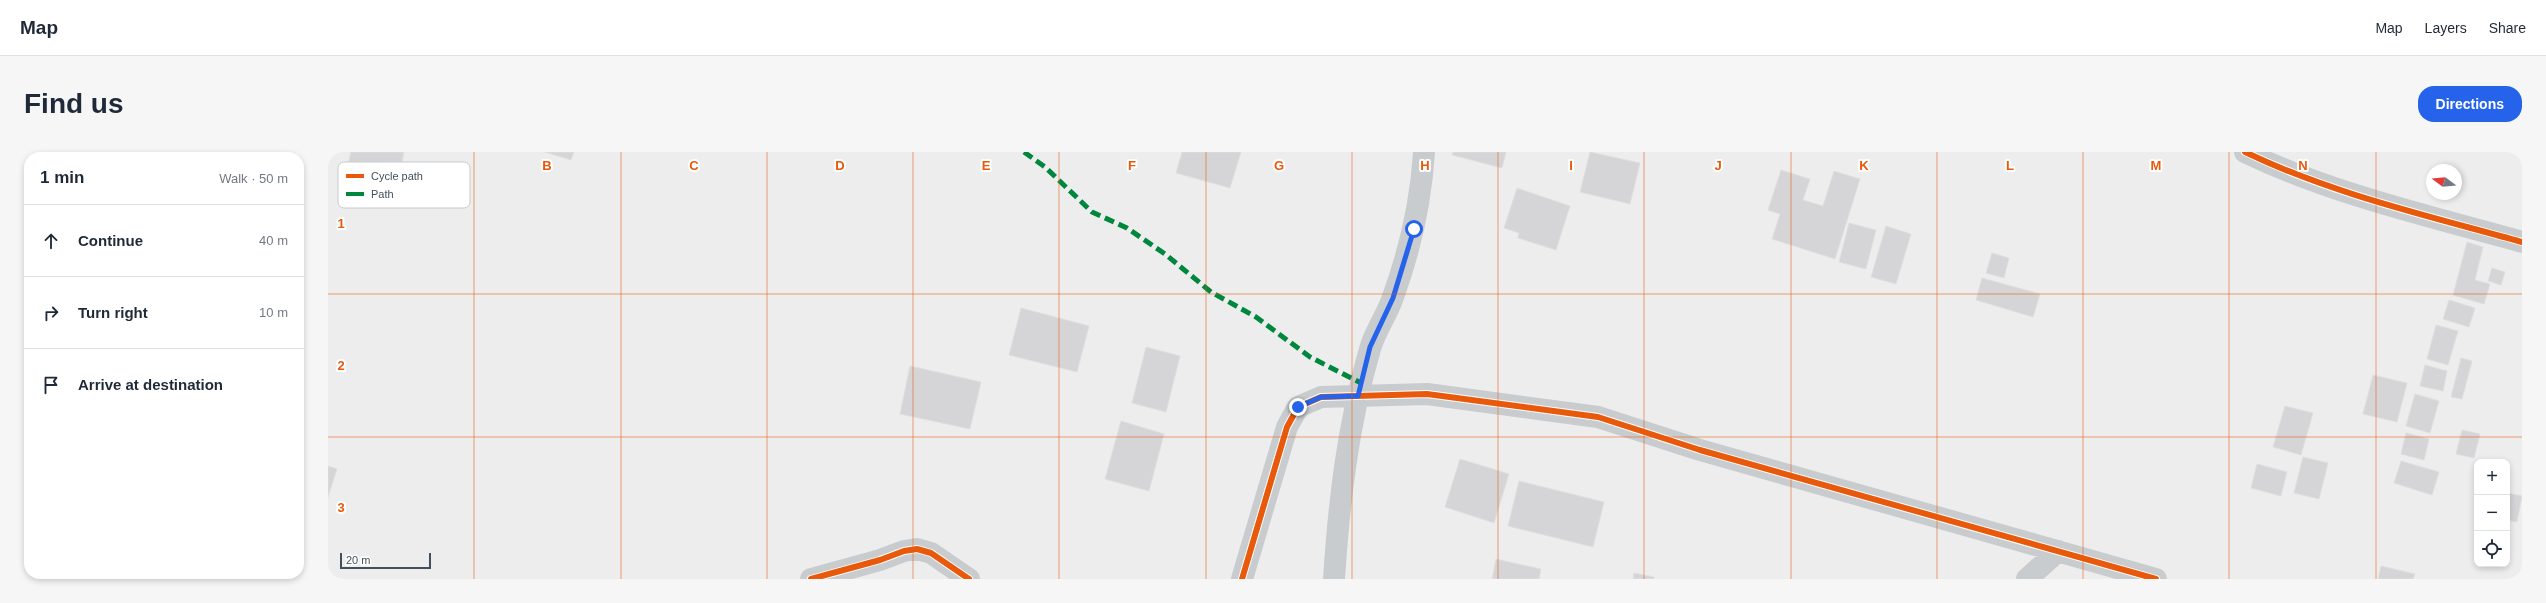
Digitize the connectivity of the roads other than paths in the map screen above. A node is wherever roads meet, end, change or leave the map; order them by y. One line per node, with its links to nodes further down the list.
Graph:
1 (1424, 152): 4 (street)
2 (2245, 152): 3 (street)
3 (2522, 242)
4 (1358, 396): 5 (street); 8 (street); 9 (street)
5 (2058, 551): 10 (street); 11 (street)
6 (811, 579): 7 (street)
7 (969, 579)
8 (1242, 579)
9 (1334, 579)
10 (2027, 579)
11 (2156, 579)

